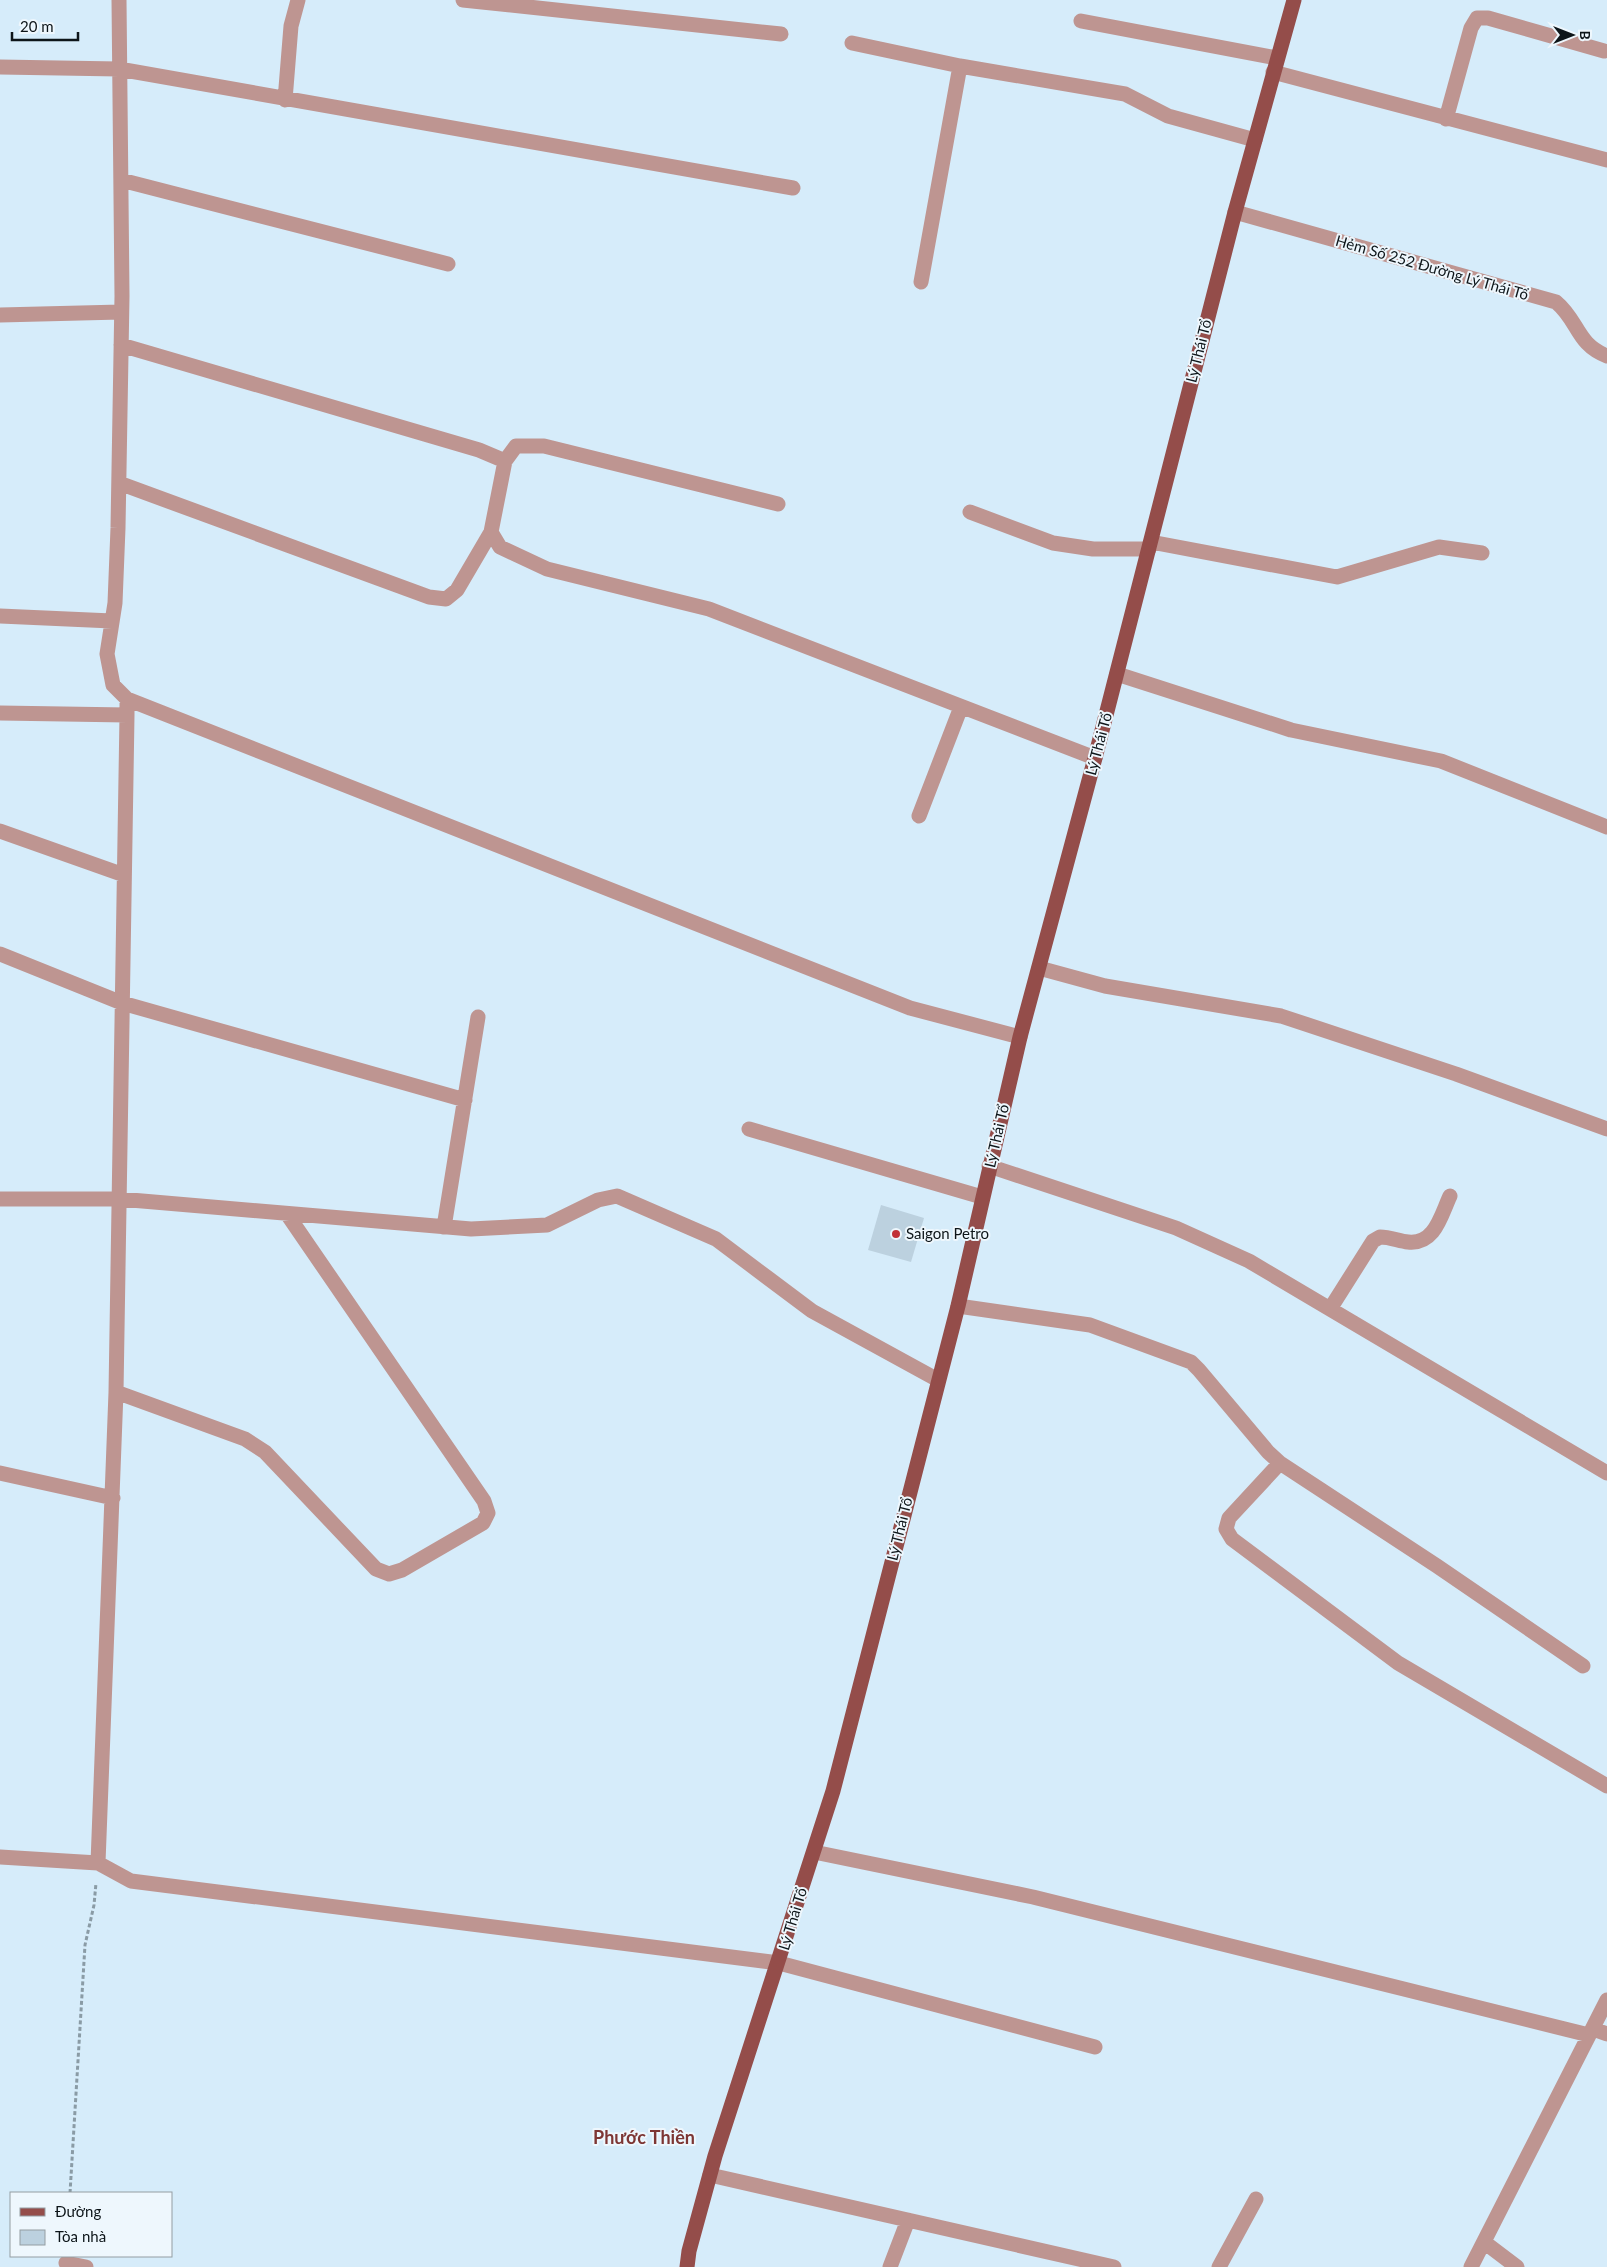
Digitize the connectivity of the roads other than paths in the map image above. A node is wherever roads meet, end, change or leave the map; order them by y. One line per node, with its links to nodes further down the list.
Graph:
1 (119, 0): 12 (street)
2 (298, 0): 13 (street)
3 (463, 0): 6 (street)
4 (1294, 0): 9 (main road, Lý Thái Tổ)
5 (1081, 21): 9 (street)
6 (781, 34)
7 (852, 43): 10 (street)
8 (1604, 51): 14 (street)
9 (1275, 65): 14 (street); 15 (main road, Lý Thái Tổ)
10 (960, 66): 15 (street); 21 (street)
11 (0, 67): 12 (street)
12 (119, 69): 13 (street); 17 (street)
13 (285, 100): 18 (street)
14 (1446, 119): 16 (street)
15 (1254, 140): 19 (main road, Lý Thái Tổ)
16 (1607, 160)
17 (120, 180): 20 (street); 22 (street)
18 (793, 188)
19 (1235, 212): 25 (street, Hẻm Số 252 Đường Lý Thái Tổ); 31 (main road, Lý Thái Tổ)
20 (448, 264)
21 (921, 282)
22 (121, 312): 23 (street); 24 (street)
23 (0, 315)
24 (121, 345): 26 (street); 27 (street)
25 (1607, 356)
26 (506, 461): 28 (street); 30 (street)
27 (119, 483): 30 (street); 34 (street)
28 (778, 504)
29 (970, 512): 31 (street)
30 (491, 532): 37 (street)
31 (1150, 546): 32 (street); 35 (main road, Lý Thái Tổ)
32 (1482, 553)
33 (0, 616): 34 (street)
34 (112, 621): 36 (street)
35 (1117, 674): 40 (main road, Lý Thái Tổ); 42 (street)
36 (127, 699): 39 (street); 49 (street)
37 (961, 707): 40 (street); 41 (street)
38 (0, 713): 39 (street)
39 (127, 715): 44 (street)
40 (1095, 758): 46 (main road, Lý Thái Tổ)
41 (919, 816)
42 (1607, 827)
43 (0, 831): 44 (street)
44 (124, 875): 47 (street)
45 (0, 954): 47 (street)
46 (1039, 968): 49 (main road, Lý Thái Tổ); 52 (street)
47 (122, 1003): 50 (street); 57 (street)
48 (478, 1017): 50 (street)
49 (1020, 1037): 53 (main road, Lý Thái Tổ)
50 (465, 1100): 59 (street)
51 (749, 1129): 55 (street)
52 (1607, 1129)
53 (989, 1166): 55 (main road, Lý Thái Tổ); 61 (street)
54 (1450, 1196): 61 (street)
55 (982, 1197): 60 (main road, Lý Thái Tổ)
56 (0, 1199): 57 (street)
57 (119, 1199): 58 (street); 63 (street)
58 (287, 1214): 59 (street); 63 (street)
59 (444, 1227): 62 (street)
60 (958, 1306): 62 (main road, Lý Thái Tổ); 64 (street)
61 (1330, 1309): 66 (street)
62 (938, 1380): 70 (main road, Lý Thái Tổ)
63 (116, 1392): 67 (street)
64 (1280, 1463): 68 (street); 69 (street)
65 (0, 1473): 67 (street)
66 (1607, 1473)
67 (113, 1498): 72 (street)
68 (1583, 1666)
69 (1607, 1786)
70 (814, 1852): 73 (main road, Lý Thái Tổ); 75 (street)
71 (0, 1857): 72 (street)
72 (98, 1863): 73 (street)
73 (779, 1963): 76 (street); 77 (main road, Lý Thái Tổ)
74 (1607, 2000): 75 (street)
75 (1596, 2032): 80 (street)
76 (1095, 2047)
77 (710, 2175): 79 (street); 83 (main road, Lý Thái Tổ)
78 (1256, 2199): 86 (street)
79 (908, 2220): 84 (street); 85 (street)
80 (1484, 2242): 87 (street); 88 (street)
81 (66, 2263): 82 (street)
82 (86, 2267)
83 (687, 2267)
84 (890, 2267)
85 (1114, 2267)
86 (1218, 2267)
87 (1471, 2267)
88 (1517, 2267)

